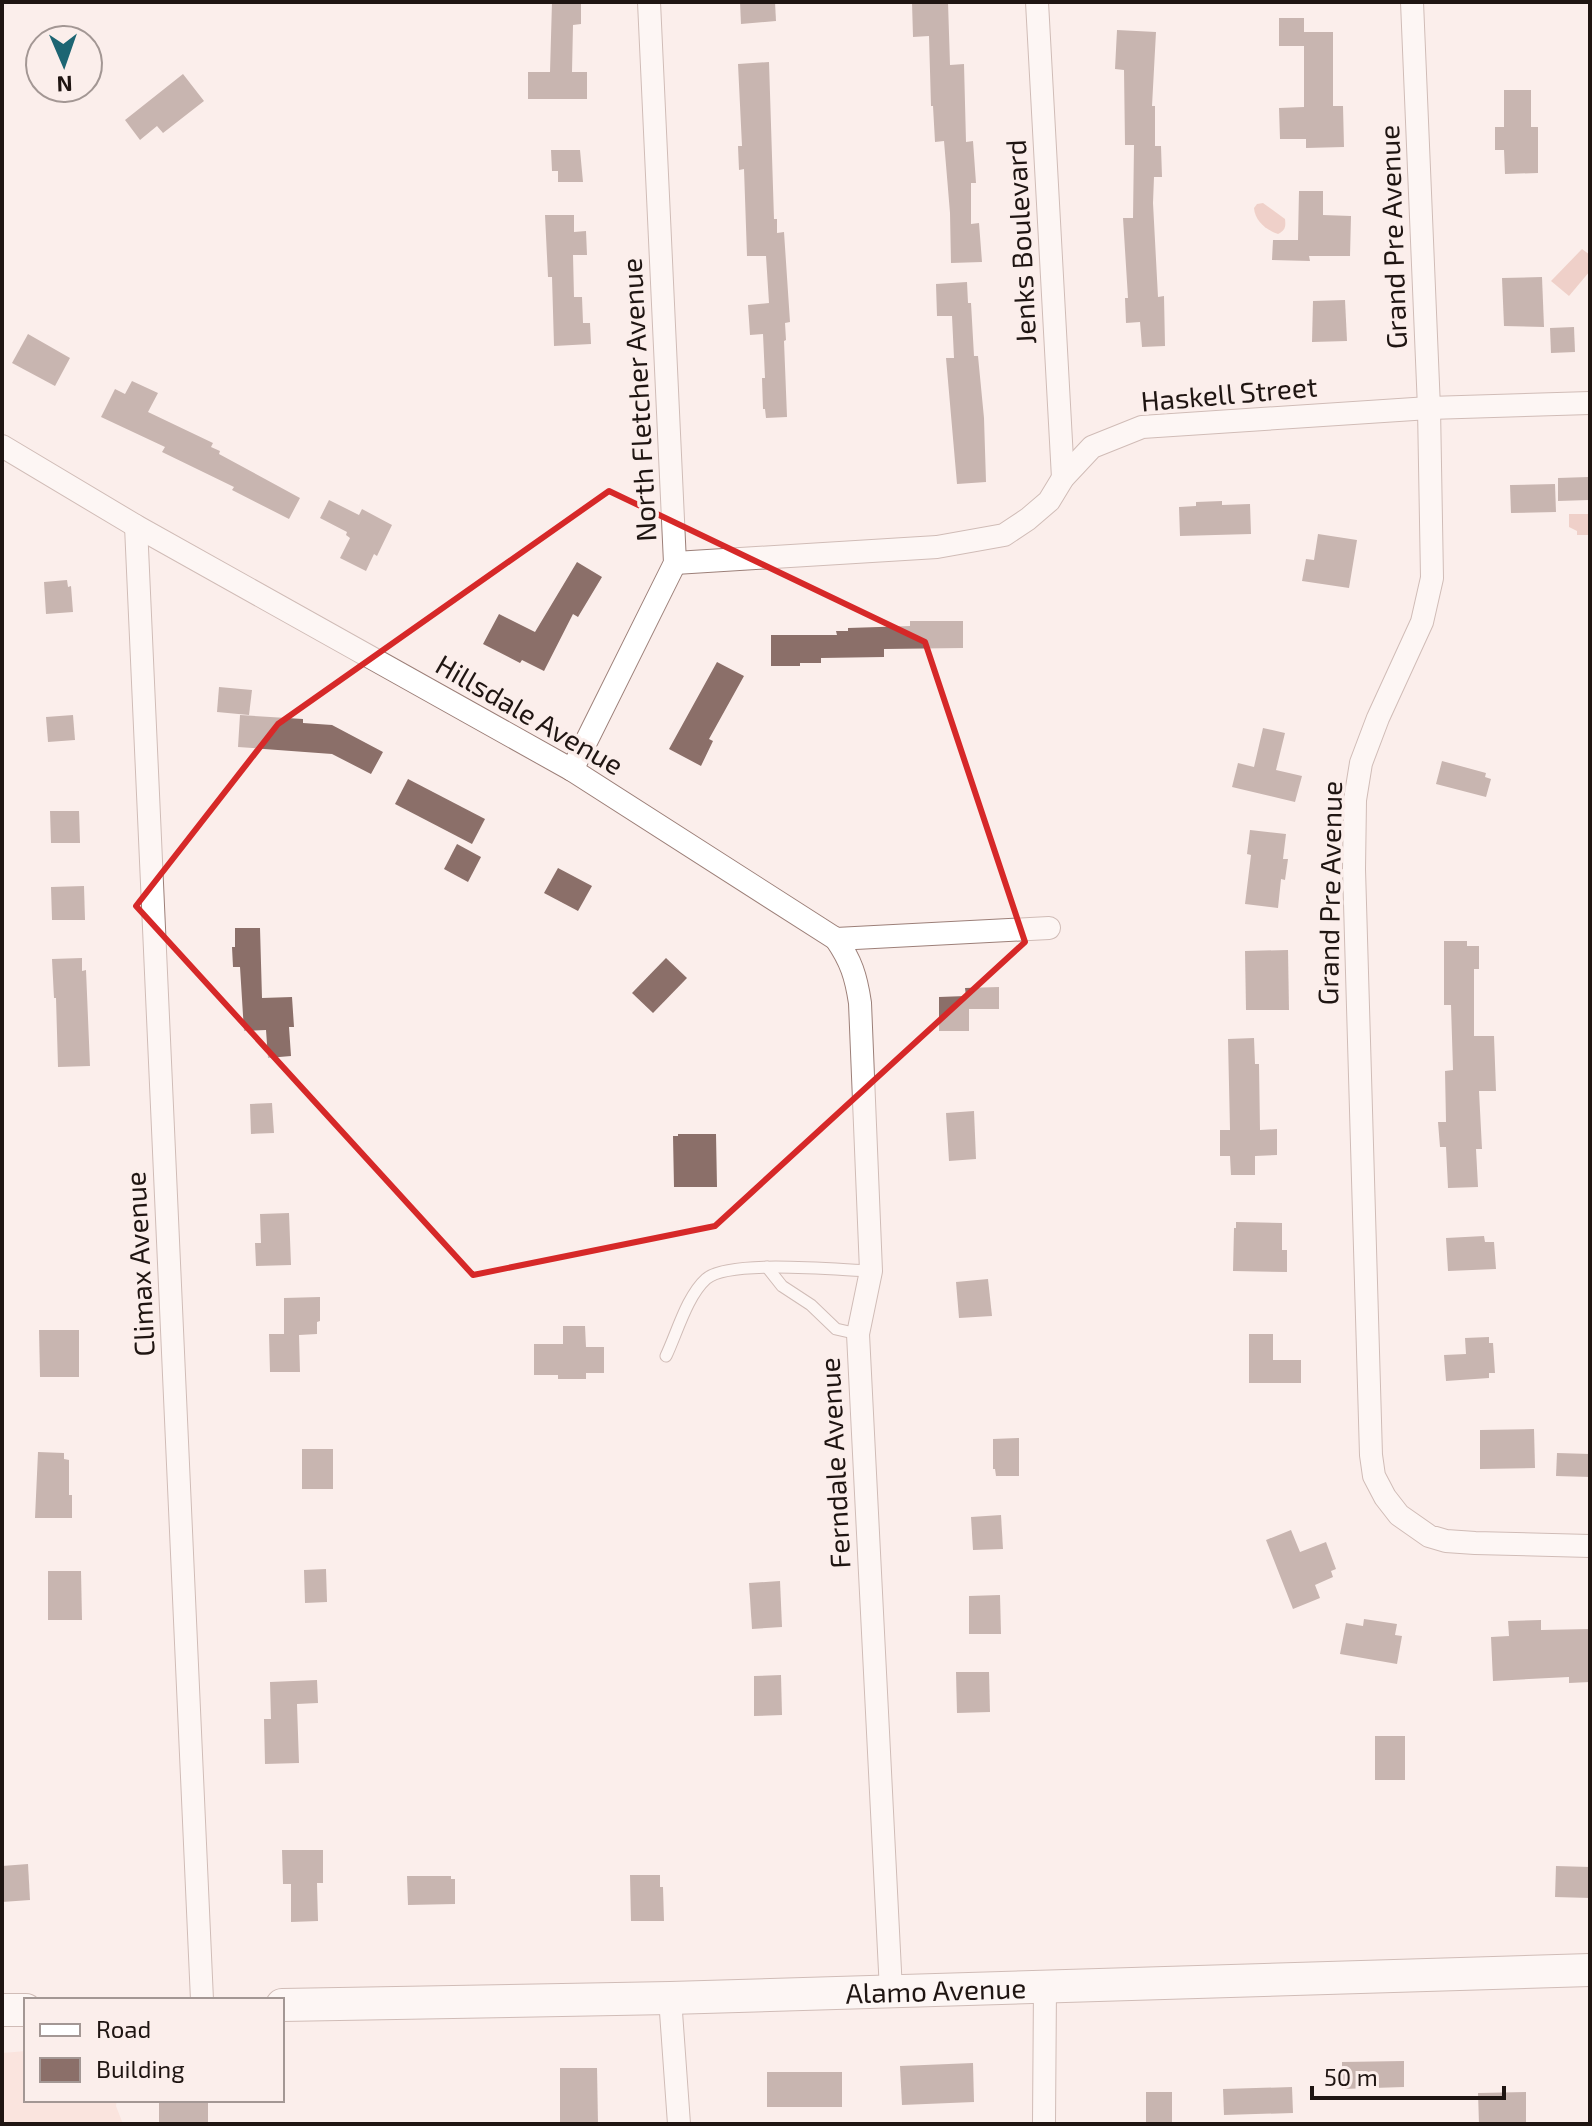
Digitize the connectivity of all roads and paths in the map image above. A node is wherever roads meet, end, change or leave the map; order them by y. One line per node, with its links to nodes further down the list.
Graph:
1 (649, 2): 9 (street, North Fletcher Avenue)
2 (1037, 2): 7 (street, Jenks Boulevard)
3 (1412, 2): 5 (street, Grand Pre Avenue)
4 (1590, 403): 5 (street, Haskell Street)
5 (1429, 408): 7 (street, Haskell Street); 17 (street, Grand Pre Avenue)
6 (2, 446): 8 (street, Hillsdale Avenue)
7 (1063, 478): 9 (street, Haskell Street)
8 (136, 526): 10 (street, Hillsdale Avenue); 21 (street, Climax Avenue)
9 (675, 563): 10 (street, North Fletcher Avenue)
10 (572, 770): 12 (street, Hillsdale Avenue)
11 (1049, 928): 12 (street)
12 (836, 939): 14 (street, Ferndale Avenue)
13 (767, 1267): 14 (lane); 15 (lane); 16 (lane)
14 (871, 1271): 15 (street, Ferndale Avenue)
15 (858, 1334): 20 (street, Ferndale Avenue)
16 (666, 1356)
17 (1590, 1546)
18 (1590, 1970): 19 (street, Alamo Avenue)
19 (1045, 1986): 20 (street, Alamo Avenue); 27 (street)
20 (891, 1991): 22 (street, Alamo Avenue)
21 (202, 1998)
22 (670, 1998): 23 (street, Alamo Avenue); 26 (street)
23 (284, 2005)
24 (2, 2010): 25 (street)
25 (24, 2010)
26 (679, 2124)
27 (1044, 2124)

